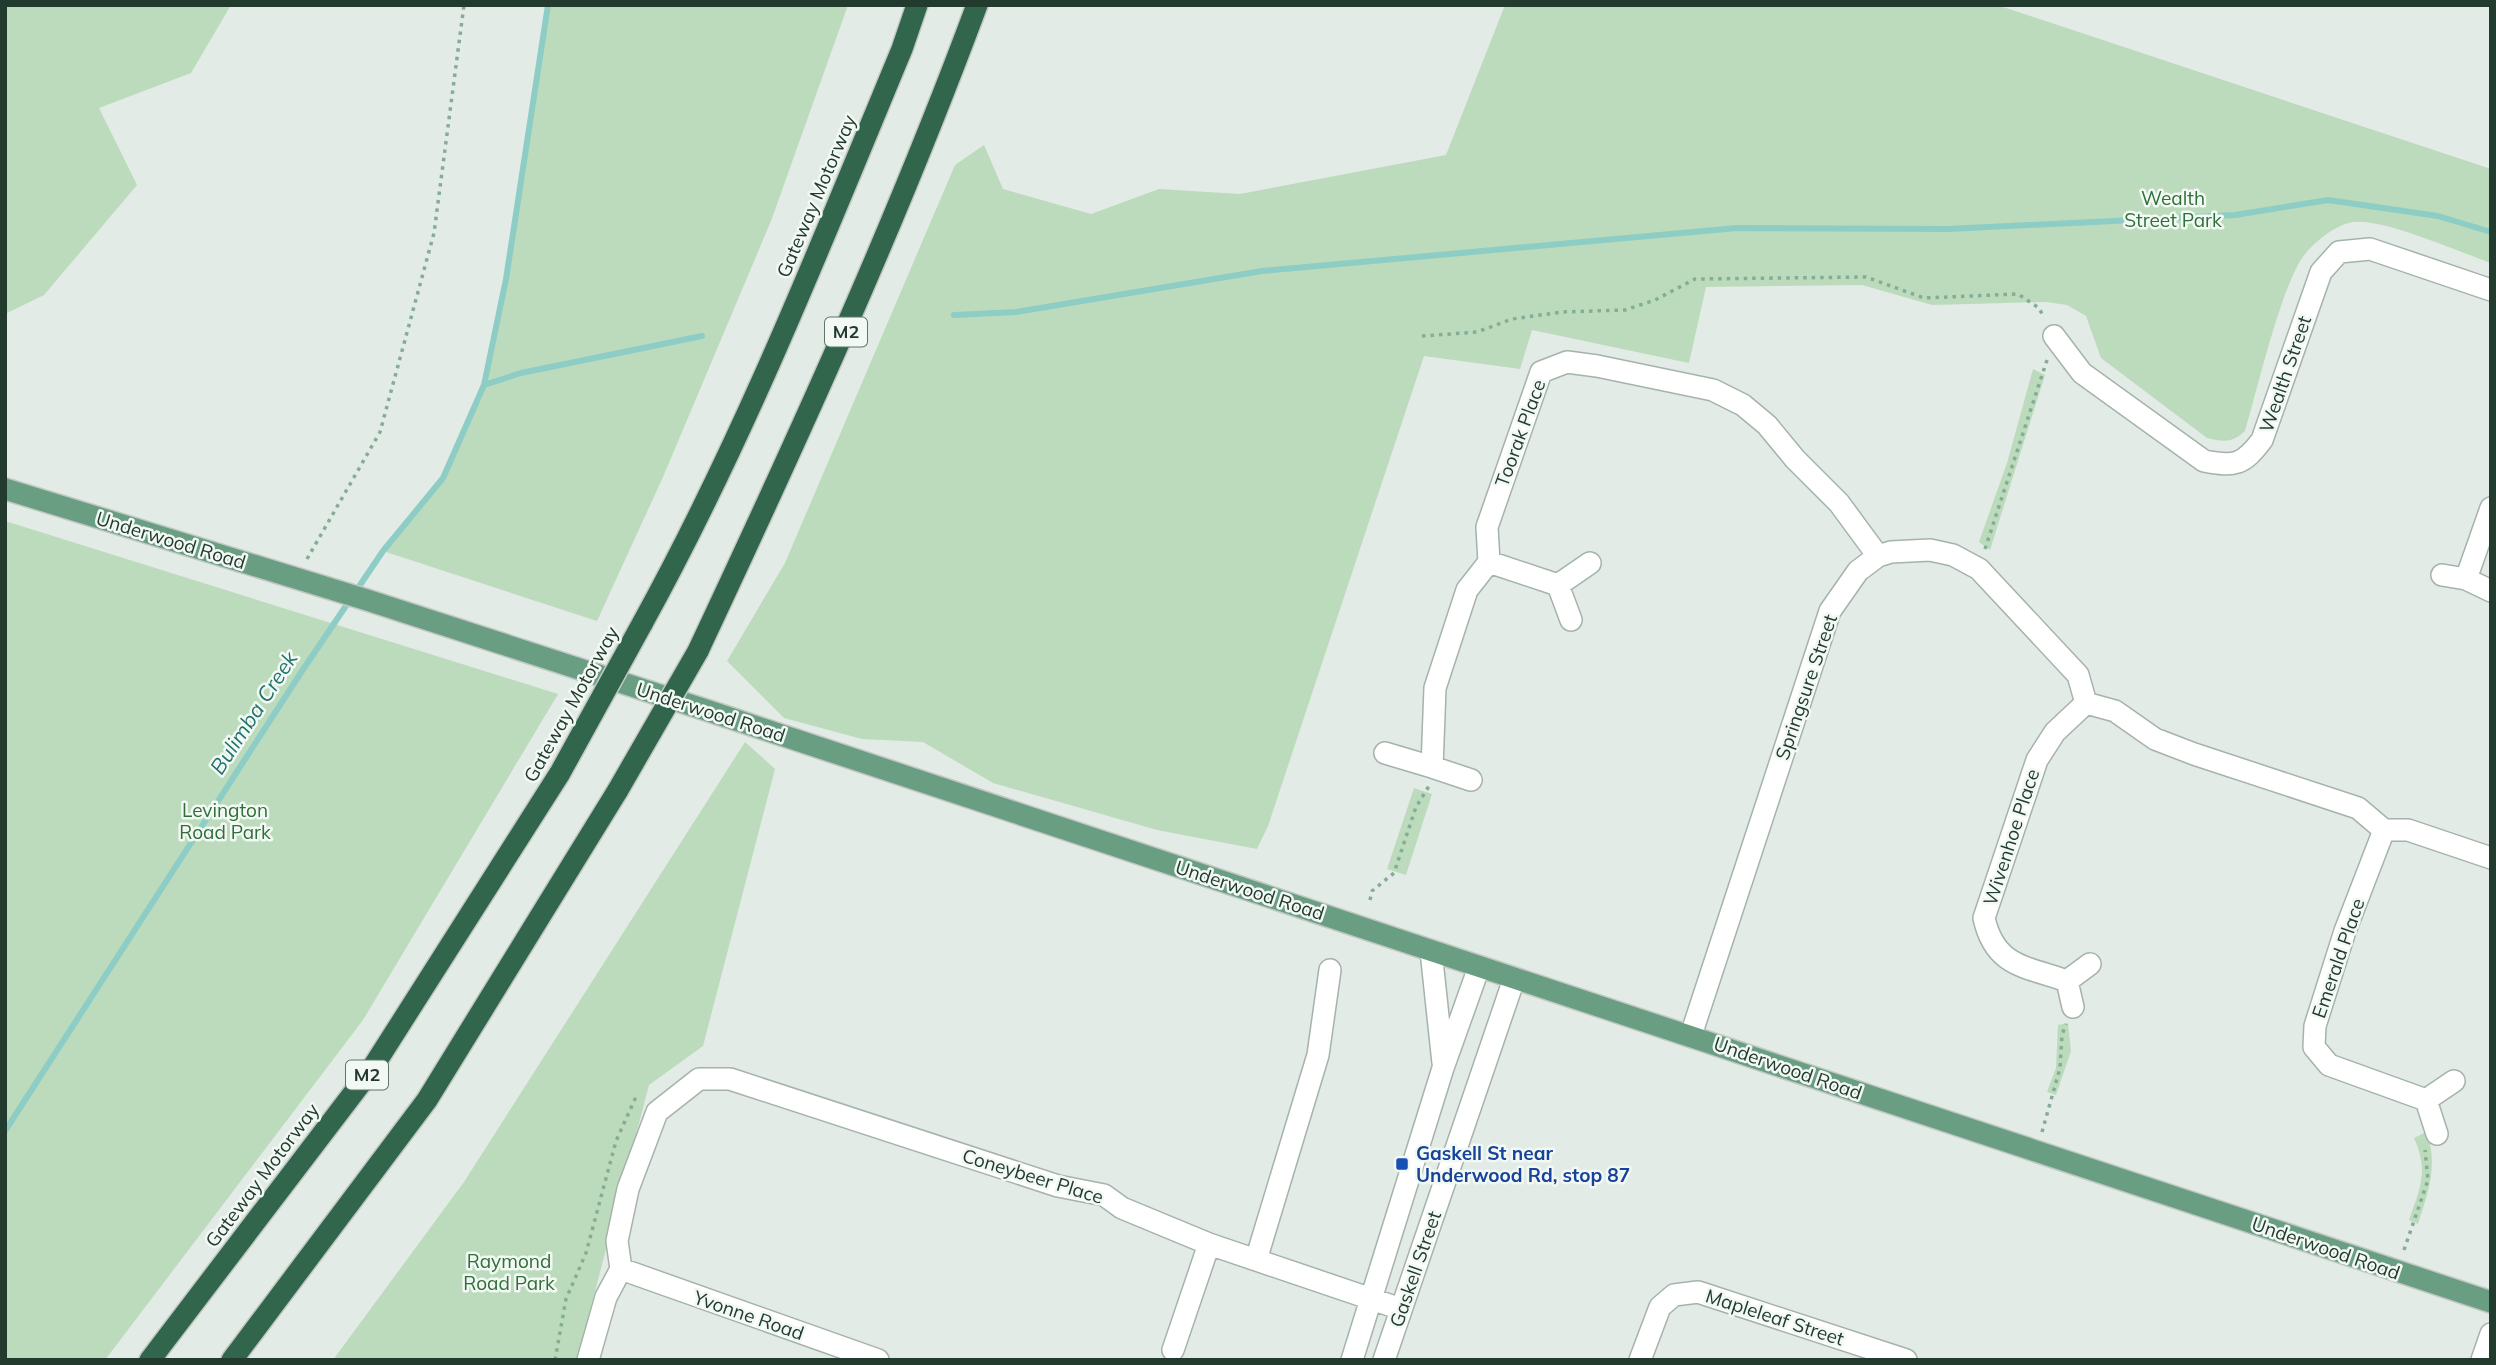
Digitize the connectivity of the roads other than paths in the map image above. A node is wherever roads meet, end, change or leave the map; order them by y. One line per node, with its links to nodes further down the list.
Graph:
1 (917, 5): 41 (highway, Gateway Motorway / M2, bridge)
2 (977, 5): 42 (highway, M2, bridge)
3 (2491, 290): 4 (street, Wealth Street)
4 (2054, 337)
5 (5, 489): 21 (main road, Underwood Road)
6 (2491, 508): 11 (street)
7 (1878, 556): 8 (street, Toorak Place); 15 (street); 28 (street, Springsure Street)
8 (1489, 562): 12 (street); 17 (street)
9 (1590, 564): 12 (street)
10 (2442, 575): 11 (street)
11 (2466, 579): 13 (street)
12 (1558, 585): 14 (street)
13 (2491, 591)
14 (1571, 620)
15 (2086, 703): 19 (street); 26 (street, Wivenhoe Place)
16 (1385, 753): 17 (street)
17 (1432, 767): 18 (street)
18 (1471, 780)
19 (2384, 830): 20 (street); 31 (street, Emerald Place)
20 (2491, 858)
21 (1431, 951): 23 (main road, Underwood Road); 29 (street, Gaskell Street)
22 (2090, 964): 26 (street)
23 (1479, 967): 25 (main road, Underwood Road); 29 (street, Gaskell Street)
24 (1330, 971): 34 (street)
25 (1514, 979): 28 (main road, Underwood Road); 38 (street, Gaskell Street)
26 (2067, 981): 27 (street)
27 (2073, 1007)
28 (1691, 1035): 37 (main road, Underwood Road)
29 (1443, 1068): 36 (street, Gaskell Street)
30 (2454, 1081): 31 (street)
31 (2426, 1100): 32 (street)
32 (2437, 1134)
33 (1209, 1244): 34 (street, Coneybeer Place); 35 (street, Coneybeer Place); 40 (street)
34 (1256, 1260): 36 (street, Coneybeer Place)
35 (621, 1269): 43 (street); 44 (street, Yvonne Road)
36 (1372, 1299): 38 (street, Coneybeer Place); 45 (street, Gaskell Street)
37 (2491, 1302)
38 (1401, 1309): 46 (street, Gaskell Street)
39 (2491, 1334): 49 (street)
40 (1173, 1350)
41 (150, 1360)
42 (232, 1360)
43 (588, 1360)
44 (878, 1360)
45 (1352, 1360)
46 (1384, 1360)
47 (1640, 1360): 48 (street, Mapleleaf Street)
48 (1906, 1360)
49 (2482, 1360)

